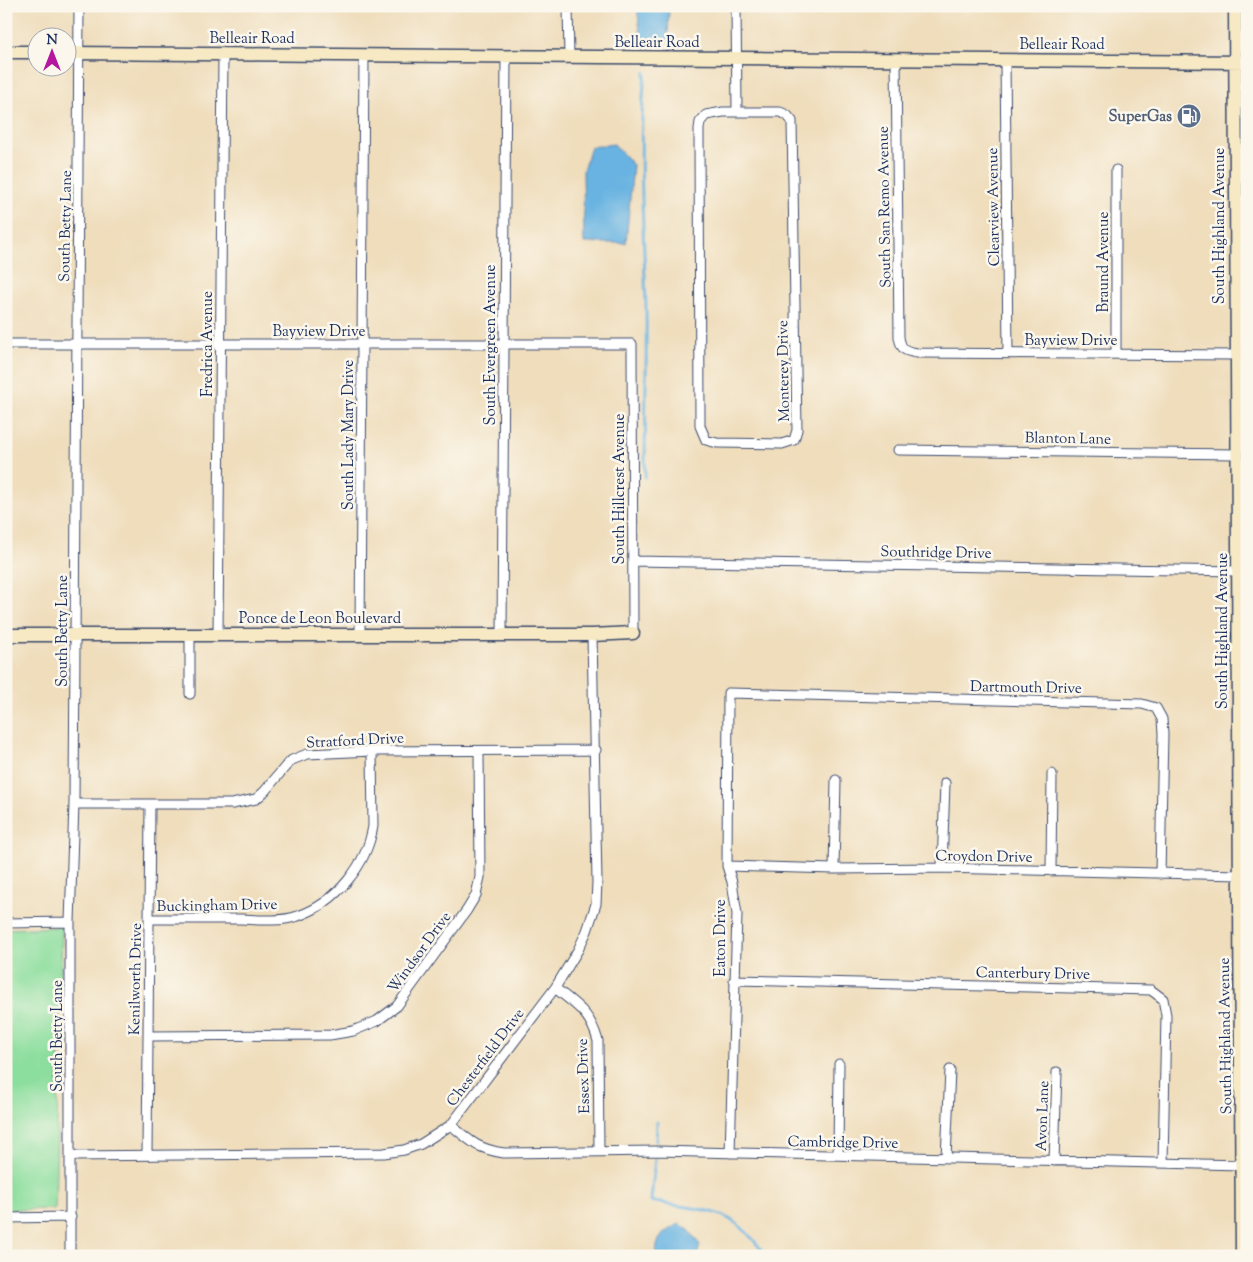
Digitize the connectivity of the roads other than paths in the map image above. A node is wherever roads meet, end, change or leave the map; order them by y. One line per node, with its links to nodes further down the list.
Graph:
1 (79, 6): 5 (street, South Betty Lane)
2 (568, 6): 12 (street)
3 (736, 6): 13 (street)
4 (1235, 6): 16 (street, South Highland Avenue)
5 (77, 28)
6 (6, 52): 7 (street)
7 (28, 52)
8 (78, 53): 9 (street, Belleair Road)
9 (223, 54): 10 (street, Belleair Road); 23 (street, Fredrica Avenue)
10 (364, 55): 11 (street, Belleair Road); 25 (street, South Lady Mary Drive)
11 (506, 57): 12 (street, Belleair Road); 26 (street, South Evergreen Avenue)
12 (569, 57): 13 (street, Belleair Road)
13 (737, 58): 14 (street, Belleair Road); 18 (street)
14 (896, 59): 15 (street, Belleair Road); 27 (street, South San Remo Avenue)
15 (1005, 60): 16 (street, Belleair Road); 28 (street, Clearview Avenue)
16 (1241, 62): 20 (street, South Highland Avenue)
17 (74, 78): 22 (street, South Betty Lane)
18 (737, 112): 18 (street, Monterey Drive)
19 (1116, 170): 29 (street, Braund Avenue)
20 (1241, 200): 30 (street, South Highland Avenue)
21 (6, 344): 22 (street, Bayview Drive)
22 (77, 344): 23 (street, Bayview Drive); 39 (street, South Betty Lane)
23 (221, 344): 25 (street, Bayview Drive); 41 (street, Fredrica Avenue)
24 (632, 344): 26 (street, Bayview Drive); 33 (street, South Hillcrest Avenue)
25 (362, 345): 26 (street, Bayview Drive); 36 (street, South Lady Mary Drive)
26 (504, 345): 37 (street, South Evergreen Avenue)
27 (906, 351): 28 (street, Bayview Drive)
28 (1008, 354): 29 (street, Bayview Drive)
29 (1116, 354): 30 (street, Bayview Drive)
30 (1236, 355): 32 (street, South Highland Avenue)
31 (898, 450): 32 (street, Blanton Lane)
32 (1237, 454): 34 (street, South Highland Avenue)
33 (633, 561): 34 (street, Southridge Drive); 35 (street, South Hillcrest Avenue)
34 (1238, 571): 58 (street, South Highland Avenue)
35 (633, 633): 42 (street, Ponce de Leon Boulevard)
36 (360, 634): 37 (street, Ponce de Leon Boulevard); 41 (street, Ponce de Leon Boulevard)
37 (502, 634): 42 (street, Ponce de Leon Boulevard)
38 (6, 635): 39 (street, Ponce de Leon Boulevard)
39 (76, 635): 40 (street, Ponce de Leon Boulevard); 51 (street, South Betty Lane)
40 (190, 635): 41 (street, Ponce de Leon Boulevard); 44 (street)
41 (218, 635)
42 (592, 635): 45 (street, Chesterfield Drive)
43 (728, 693): 53 (street, Eaton Drive); 57 (street, Dartmouth Drive)
44 (190, 694)
45 (596, 750): 47 (street, Stratford Drive); 63 (street, Chesterfield Drive)
46 (372, 751): 47 (street, Stratford Drive); 52 (street, Stratford Drive); 59 (street, Buckingham Drive)
47 (479, 752): 64 (street, Windsor Drive)
48 (1052, 774): 56 (street)
49 (836, 780): 55 (street)
50 (945, 783): 54 (street)
51 (74, 804): 52 (street, Stratford Drive); 60 (street, South Betty Lane)
52 (150, 804): 59 (street, Kenilworth Drive)
53 (727, 866): 55 (street, Croydon Drive); 62 (street, Eaton Drive)
54 (942, 868): 55 (street, Croydon Drive); 56 (street, Croydon Drive)
55 (834, 869)
56 (1051, 871): 57 (street, Croydon Drive)
57 (1160, 874): 58 (street, Croydon Drive)
58 (1240, 875): 69 (street, South Highland Avenue)
59 (149, 919): 64 (street, Kenilworth Drive)
60 (70, 922): 61 (street); 74 (street, South Betty Lane)
61 (6, 923)
62 (734, 980): 71 (street, Eaton Drive); 77 (street, Canterbury Drive)
63 (555, 988): 68 (street, Chesterfield Drive); 70 (street, Essex Drive)
64 (148, 1036): 72 (street, Kenilworth Drive)
65 (839, 1064): 73 (street)
66 (950, 1070): 75 (street)
67 (1057, 1072): 76 (street, Avon Lane)
68 (451, 1125): 70 (street, Cambridge Drive); 72 (street, Chesterfield Drive)
69 (1244, 1136): 78 (street, South Highland Avenue)
70 (599, 1151): 71 (street, Cambridge Drive)
71 (730, 1153): 73 (street, Cambridge Drive)
72 (147, 1155): 74 (street, Chesterfield Drive)
73 (838, 1155): 75 (street, Cambridge Drive)
74 (71, 1156): 79 (street, South Betty Lane)
75 (946, 1158): 76 (street, Cambridge Drive)
76 (1054, 1161): 77 (street, Cambridge Drive)
77 (1162, 1163): 78 (street, Cambridge Drive)
78 (1242, 1165): 82 (street, South Highland Avenue)
79 (71, 1217): 80 (street); 81 (street, South Betty Lane)
80 (6, 1218)
81 (70, 1256)
82 (1242, 1256)

